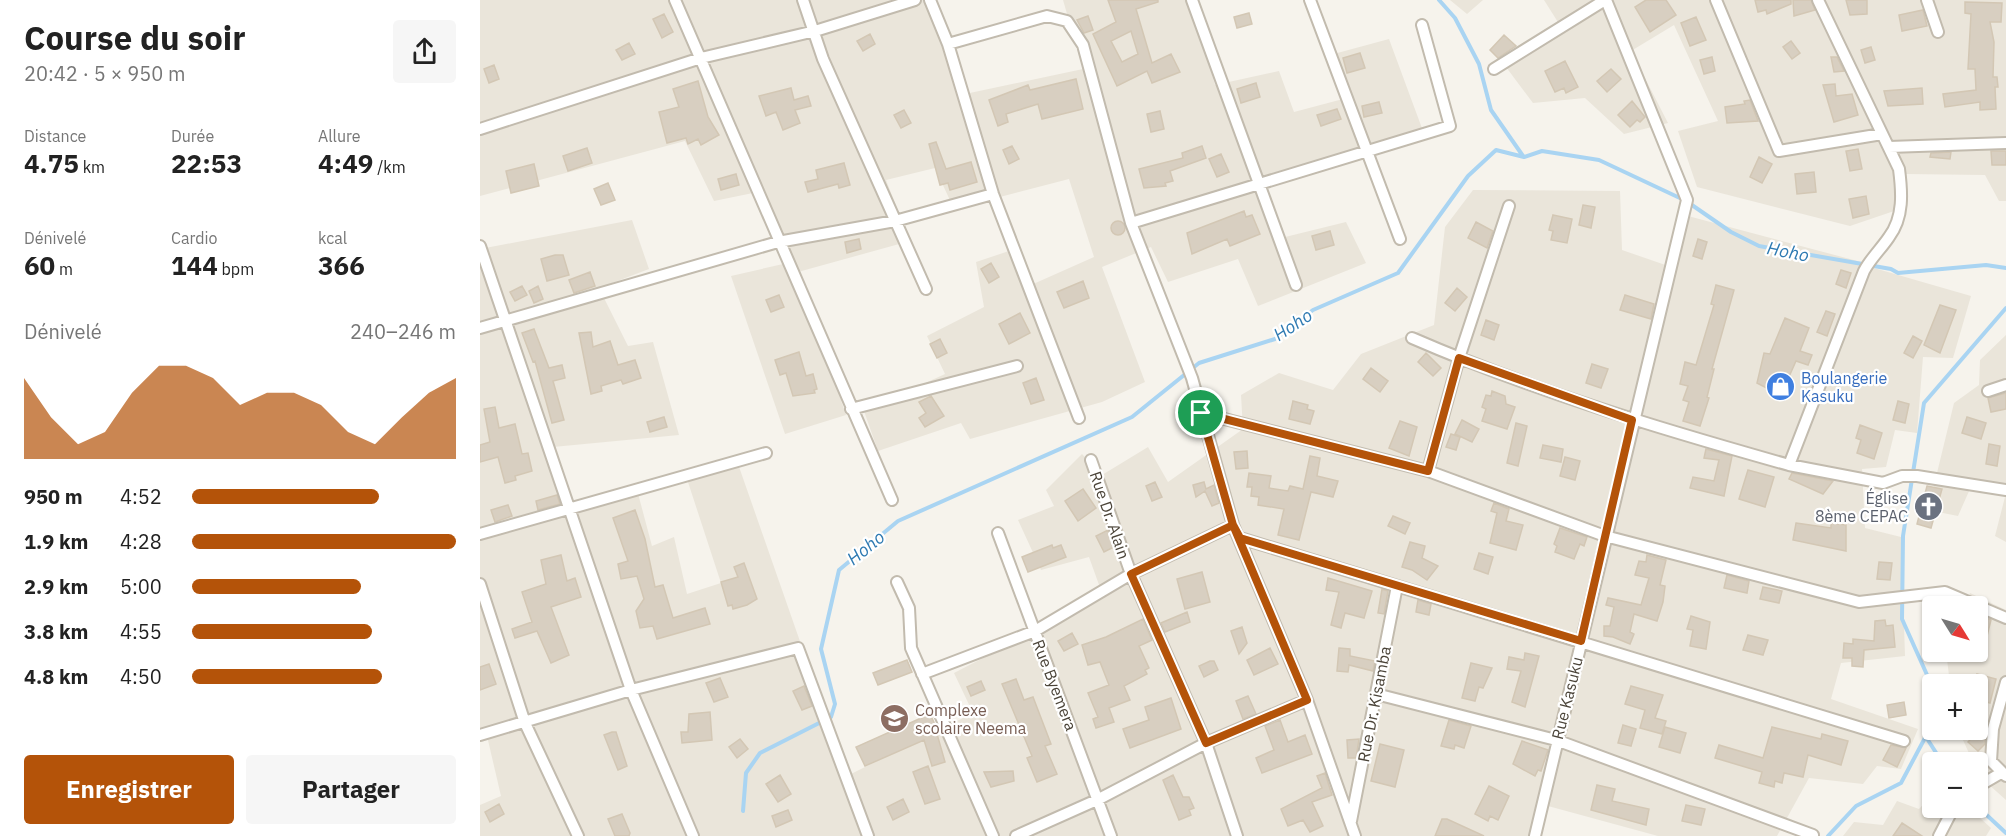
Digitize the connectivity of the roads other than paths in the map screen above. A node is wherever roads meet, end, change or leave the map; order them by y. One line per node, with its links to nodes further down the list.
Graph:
1 (675, 0): 15 (street)
2 (802, 0): 12 (street)
3 (915, 0): 12 (street)
4 (930, 0): 14 (street)
5 (1192, 0): 22 (street)
6 (1310, 0): 21 (street)
7 (1605, 0): 16 (street); 42 (street, Rue Kasuku)
8 (1716, 0): 18 (street)
9 (1818, 0): 18 (street)
10 (1927, 0): 13 (street)
11 (1422, 25): 21 (street)
12 (815, 32): 15 (street); 25 (street)
13 (1938, 32)
14 (948, 44): 23 (street); 26 (street, Rue Dr. Kisamba)
15 (701, 58): 17 (street); 28 (street)
16 (1494, 69)
17 (480, 129)
18 (1882, 134): 20 (street)
19 (2006, 143): 20 (street)
20 (1888, 147): 45 (street)
21 (1368, 151): 22 (street); 27 (street)
22 (1259, 184): 26 (street); 30 (street)
23 (993, 194): 25 (street); 41 (street)
24 (1509, 206): 35 (street)
25 (895, 220): 28 (street); 31 (street)
26 (1131, 223): 40 (street, Rue Dr. Kisamba)
27 (1400, 239)
28 (778, 242): 32 (street); 39 (street)
29 (480, 246): 32 (street)
30 (1296, 285)
31 (926, 289)
32 (505, 319): 33 (street); 49 (street)
33 (480, 328)
34 (1412, 338): 35 (street)
35 (1459, 358): 42 (street); 46 (street)
36 (1017, 366): 39 (street)
37 (2006, 385): 38 (street)
38 (1988, 391)
39 (851, 409): 48 (street)
40 (1201, 413): 46 (street); 50 (street, Rue Dr. Kisamba)
41 (1079, 418)
42 (1632, 420): 45 (street); 53 (street, Rue Kasuku)
43 (766, 453): 49 (street)
44 (1091, 460): 55 (street, Rue Dr. Alain)
45 (1789, 465): 47 (street)
46 (1428, 471): 53 (street)
47 (2006, 490)
48 (892, 500)
49 (568, 509): 51 (street); 64 (street)
50 (1233, 525): 54 (street, Rue Dr. Kisamba); 55 (street)
51 (480, 534)
52 (998, 534): 60 (street, Rue Byemera)
53 (1605, 536): 59 (street); 61 (street, Rue Kasuku)
54 (1240, 538): 58 (street); 66 (street, Rue Dr. Kisamba)
55 (1131, 574): 60 (street); 71 (street, Rue Dr. Alain)
56 (897, 582): 62 (street)
57 (480, 584): 67 (street)
58 (1396, 586): 61 (street); 65 (street, Rue Dr. Kisamba)
59 (2006, 618)
60 (1035, 631): 62 (street); 74 (street, Rue Byemera)
61 (1581, 641): 69 (street, Rue Kasuku); 70 (street)
62 (922, 674): 80 (street)
63 (2006, 682): 72 (street)
64 (631, 690): 67 (street); 78 (street); 79 (street)
65 (1376, 694): 69 (street); 76 (street, Rue Dr. Kisamba)
66 (1307, 700): 71 (street); 76 (street, Rue Dr. Kisamba)
67 (525, 723): 68 (street); 77 (street)
68 (480, 735)
69 (1556, 740): 85 (street, Rue Kasuku); 86 (street)
70 (1904, 741)
71 (1206, 743): 74 (street); 83 (street, Rue Dr. Alain)
72 (2004, 775): 73 (street)
73 (1988, 782)
74 (1099, 799): 81 (street); 82 (street, Rue Byemera)
75 (1948, 818): 87 (street)
76 (1351, 821): 84 (street, Rue Dr. Kisamba)
77 (578, 836)
78 (693, 836)
79 (868, 836)
80 (993, 836)
81 (1016, 836)
82 (1111, 836)
83 (1237, 836)
84 (1355, 836)
85 (1534, 836)
86 (1814, 836)
87 (1939, 836)

